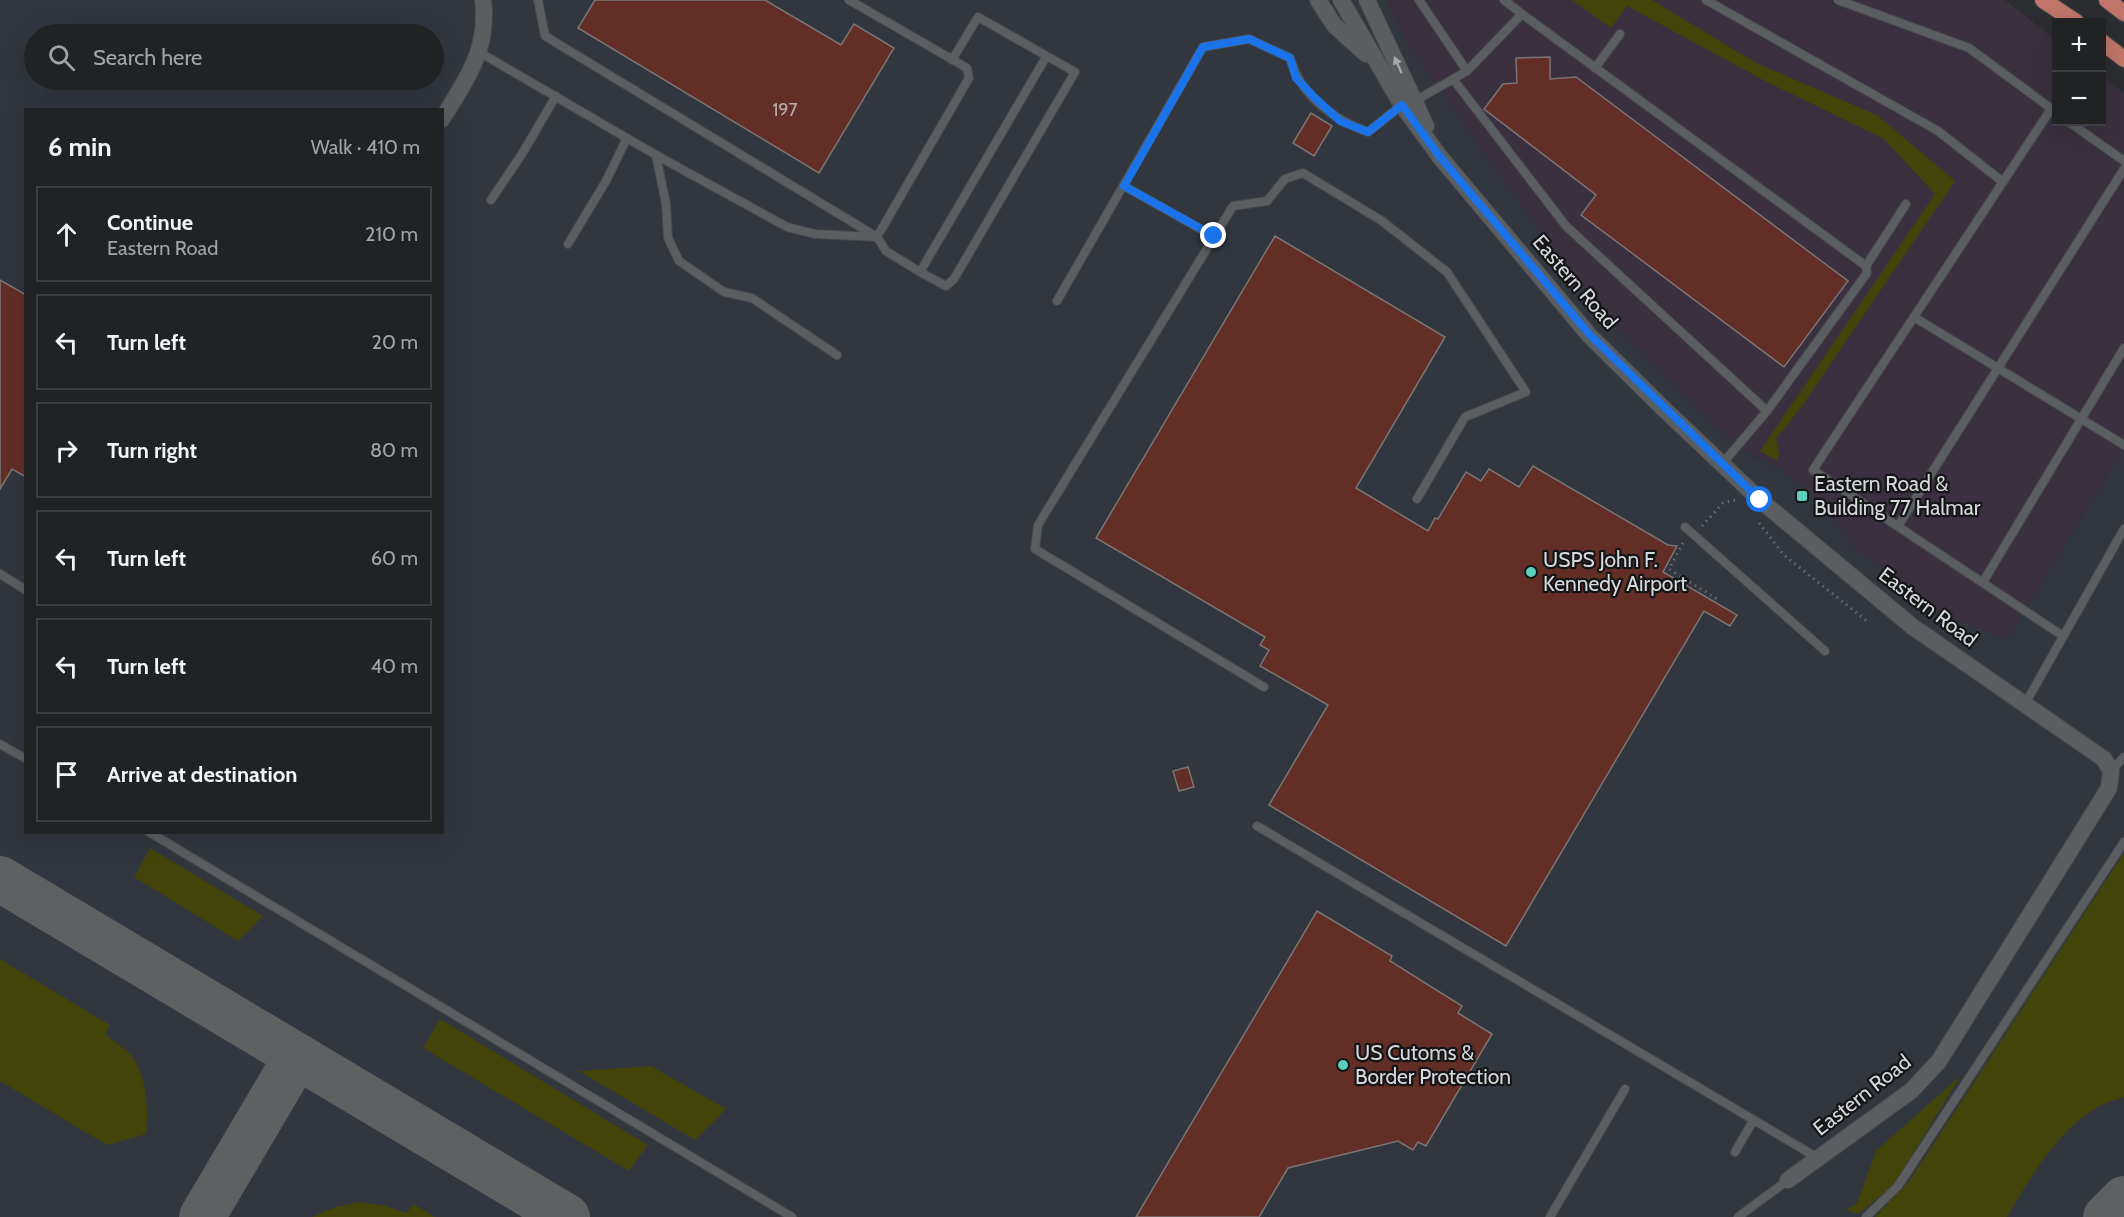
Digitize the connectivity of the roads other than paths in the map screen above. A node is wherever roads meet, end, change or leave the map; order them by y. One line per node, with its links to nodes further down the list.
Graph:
1 (483, 0): 20 (street)
2 (538, 0): 43 (lane)
3 (849, 0): 23 (lane)
4 (1305, 0): 17 (street)
5 (1318, 0): 17 (street, Eastern Road)
6 (1341, 0): 24 (street, Eastern Road)
7 (1366, 0): 29 (street, one-way to 7)
8 (1419, 0): 26 (lane)
9 (1504, 0): 15 (lane)
10 (1706, 0): 38 (lane)
11 (1838, 0): 30 (lane)
12 (2043, 0): 16 (highway)
13 (2107, 0): 14 (highway)
14 (2124, 13)
15 (1522, 14): 25 (lane); 26 (lane)
16 (2070, 18)
17 (1334, 25): 24 (street, Eastern Road)
18 (1620, 34): 25 (lane)
19 (2106, 45): 22 (highway)
20 (479, 52): 28 (lane); 32 (street)
21 (1046, 57): 23 (lane); 46 (lane); 46 (lane)
22 (2124, 59)
23 (952, 60): 43 (lane)
24 (1379, 67): 29 (street, Eastern Road)
25 (1595, 68): 45 (lane)
26 (1467, 71): 27 (lane)
27 (1453, 80): 29 (lane); 52 (lane)
28 (556, 96): 34 (lane); 40 (lane)
29 (1408, 103): 39 (lane); 55 (street, Eastern Road)
30 (2052, 110)
31 (2052, 114): 38 (lane)
32 (444, 116)
33 (2075, 126): 36 (lane)
34 (627, 138): 35 (lane); 44 (lane)
35 (656, 155): 43 (lane); 50 (lane)
36 (2124, 161)
37 (2124, 169): 51 (lane)
38 (2003, 182): 48 (lane)
39 (1124, 186): 42 (lane); 47 (lane)
40 (491, 200)
41 (1906, 204): 45 (lane)
42 (1214, 236): 56 (lane); 65 (lane)
43 (877, 237): 46 (lane)
44 (568, 244)
45 (1866, 266): 52 (lane)
46 (920, 272)
47 (1057, 301)
48 (1914, 317): 51 (lane); 57 (lane)
49 (2124, 348): 53 (lane)
50 (837, 355)
51 (1998, 369): 53 (lane); 57 (lane)
52 (1767, 411): 55 (lane)
53 (2080, 420): 54 (lane); 61 (lane)
54 (2124, 446)
55 (1722, 464): 66 (street, Eastern Road)
56 (1416, 499)
57 (1898, 526): 61 (lane)
58 (1685, 527): 64 (lane)
59 (2124, 529): 63 (lane)
60 (0, 574): 62 (lane)
61 (1983, 582): 63 (lane)
62 (24, 589)
63 (2063, 636): 66 (lane)
64 (1825, 651)
65 (1263, 687)
66 (2025, 704): 70 (street, Eastern Road)
67 (0, 744): 69 (lane)
68 (2124, 757): 70 (lane)
69 (24, 758)
70 (2111, 771): 77 (street, Eastern Road)
71 (1257, 826): 75 (lane)
72 (153, 834): 79 (lane)
73 (2124, 842): 82 (lane)
74 (1625, 1089): 80 (lane)
75 (1753, 1120): 76 (lane); 77 (lane)
76 (1735, 1152)
77 (1818, 1159): 78 (street, Eastern Road)
78 (1788, 1180): 81 (lane)
79 (792, 1217)
80 (1550, 1217)
81 (1738, 1217)
82 (1866, 1217)

